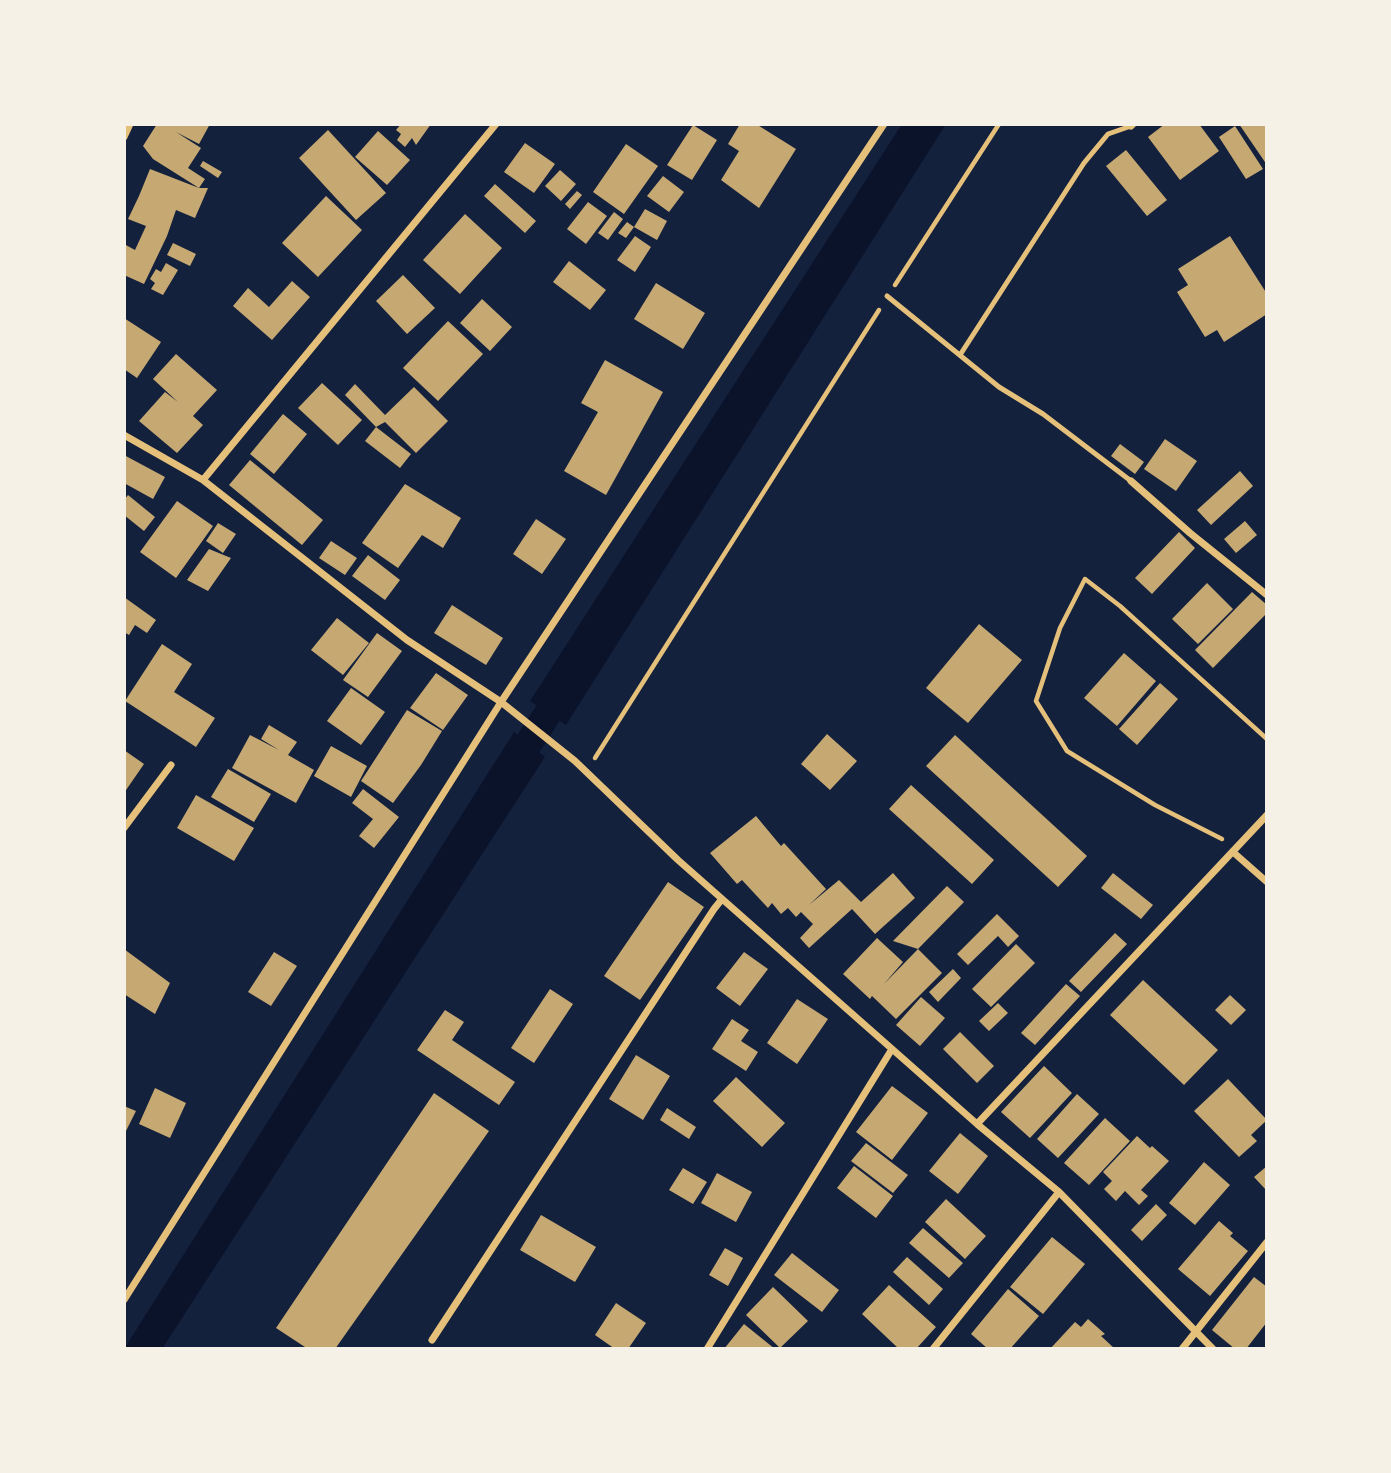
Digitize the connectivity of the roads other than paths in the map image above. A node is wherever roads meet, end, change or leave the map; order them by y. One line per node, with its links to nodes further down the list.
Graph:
1 (130, 124): 5 (street)
2 (496, 124): 9 (street)
3 (884, 124): 12 (street)
4 (1132, 125): 7 (lane)
5 (124, 138)
6 (887, 296): 7 (lane)
7 (960, 355): 10 (lane)
8 (124, 435): 9 (street)
9 (203, 480): 12 (street)
10 (1131, 481): 11 (street)
11 (1267, 595)
12 (500, 702): 18 (street); 23 (street)
13 (171, 765): 15 (street)
14 (1267, 815): 16 (street)
15 (124, 828)
16 (1236, 849): 17 (street); 20 (street)
17 (1267, 882)
18 (722, 899): 19 (street); 25 (street)
19 (892, 1049): 20 (street); 26 (street)
20 (977, 1124): 21 (street)
21 (1059, 1192): 24 (street); 27 (street)
22 (1267, 1242): 24 (street)
23 (124, 1300)
24 (1195, 1331): 28 (street); 29 (street)
25 (432, 1340)
26 (707, 1349)
27 (933, 1349)
28 (1182, 1349)
29 (1213, 1349)

